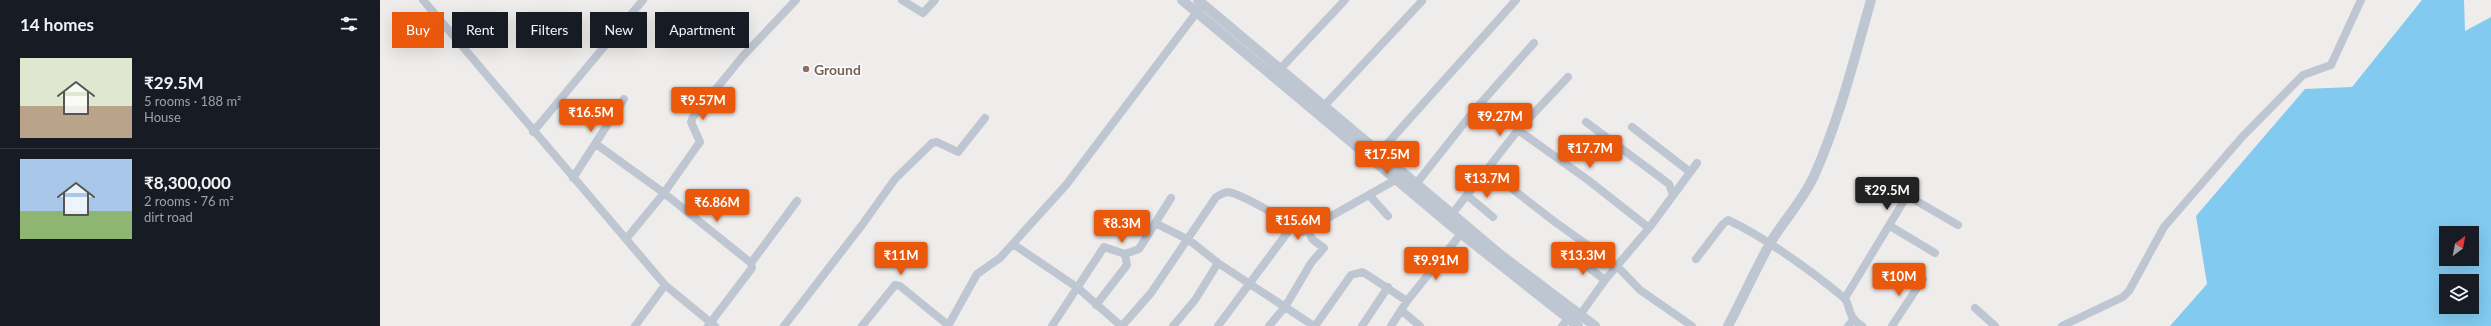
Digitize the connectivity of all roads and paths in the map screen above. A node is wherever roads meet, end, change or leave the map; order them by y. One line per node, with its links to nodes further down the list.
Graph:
1 (423, 0): 22 (street)
2 (642, 0): 22 (street)
3 (796, 0): 31 (street)
4 (902, 0): 5 (street)
5 (935, 0)
6 (1182, 0): 12 (street)
7 (1345, 0): 14 (street)
8 (1871, 0): 50 (street)
9 (2361, 0): 94 (street)
10 (1422, 1): 17 (street)
11 (1511, 1): 24 (street)
12 (1199, 5): 14 (street); 29 (street); 49 (street)
13 (1534, 44): 30 (street)
14 (1281, 68): 17 (street)
15 (1568, 77): 21 (street)
16 (624, 99): 23 (street)
17 (1325, 105): 24 (street)
18 (985, 118): 76 (street)
19 (1586, 122): 33 (street)
20 (1632, 127): 27 (street)
21 (1518, 130): 26 (street); 44 (street)
22 (533, 132): 28 (street)
23 (596, 144): 28 (street); 31 (street)
24 (1378, 154): 30 (street)
25 (1697, 163): 27 (street)
26 (1488, 170): 34 (street); 57 (street)
27 (1690, 172): 33 (street)
28 (573, 178): 47 (street)
29 (1397, 179): 32 (street); 46 (street)
30 (1416, 184): 37 (street)
31 (664, 193): 47 (street); 55 (street)
32 (1369, 195): 38 (street); 45 (street)
33 (1673, 195): 44 (street)
34 (1468, 196): 37 (street); 39 (street)
35 (1171, 198): 40 (street)
36 (797, 201): 55 (street)
37 (1452, 214): 46 (street)
38 (1388, 216)
39 (1493, 217)
40 (1155, 223): 48 (street); 52 (street)
41 (1293, 225): 45 (street); 48 (street); 60 (street)
42 (1958, 225): 43 (street)
43 (1890, 226): 51 (street); 64 (street)
44 (1649, 228): 57 (street)
45 (1308, 230): 67 (street)
46 (1464, 230): 65 (street); 70 (street); 71 (street)
47 (626, 239): 61 (street)
48 (1188, 240): 56 (street); 79 (street)
49 (1013, 244): 63 (street); 74 (street)
50 (1770, 244): 54 (street); 64 (street); 90 (street)
51 (1935, 253)
52 (1125, 254): 63 (street); 66 (street)
53 (1573, 256): 59 (street)
54 (1696, 259)
55 (751, 263): 73 (street)
56 (1218, 263): 60 (street); 80 (street)
57 (1617, 266): 59 (street); 89 (street)
58 (1923, 279): 92 (street)
59 (1605, 280): 70 (street)
60 (1251, 284): 67 (street); 81 (street)
61 (665, 285): 73 (street); 75 (street)
62 (1388, 287): 65 (street); 83 (street); 84 (street)
63 (1078, 288): 66 (street); 78 (street)
64 (1845, 298): 72 (street)
65 (1407, 301): 69 (street)
66 (1096, 304): 79 (street)
67 (1285, 307): 82 (street); 83 (street)
68 (1975, 308): 93 (street)
69 (1401, 310): 85 (street); 86 (street)
70 (1580, 315): 88 (street)
71 (1565, 322): 87 (street)
72 (1851, 323): 91 (street)
73 (711, 325)
74 (948, 325): 77 (street)
75 (635, 326)
76 (784, 326)
77 (862, 326)
78 (1052, 326)
79 (1122, 326)
80 (1173, 326)
81 (1218, 326)
82 (1269, 326)
83 (1315, 326)
84 (1362, 326)
85 (1391, 326)
86 (1420, 326)
87 (1578, 326)
88 (1596, 326)
89 (1692, 326)
90 (1728, 326)
91 (1862, 326)
92 (1892, 326)
93 (1995, 326)
94 (2062, 326)

